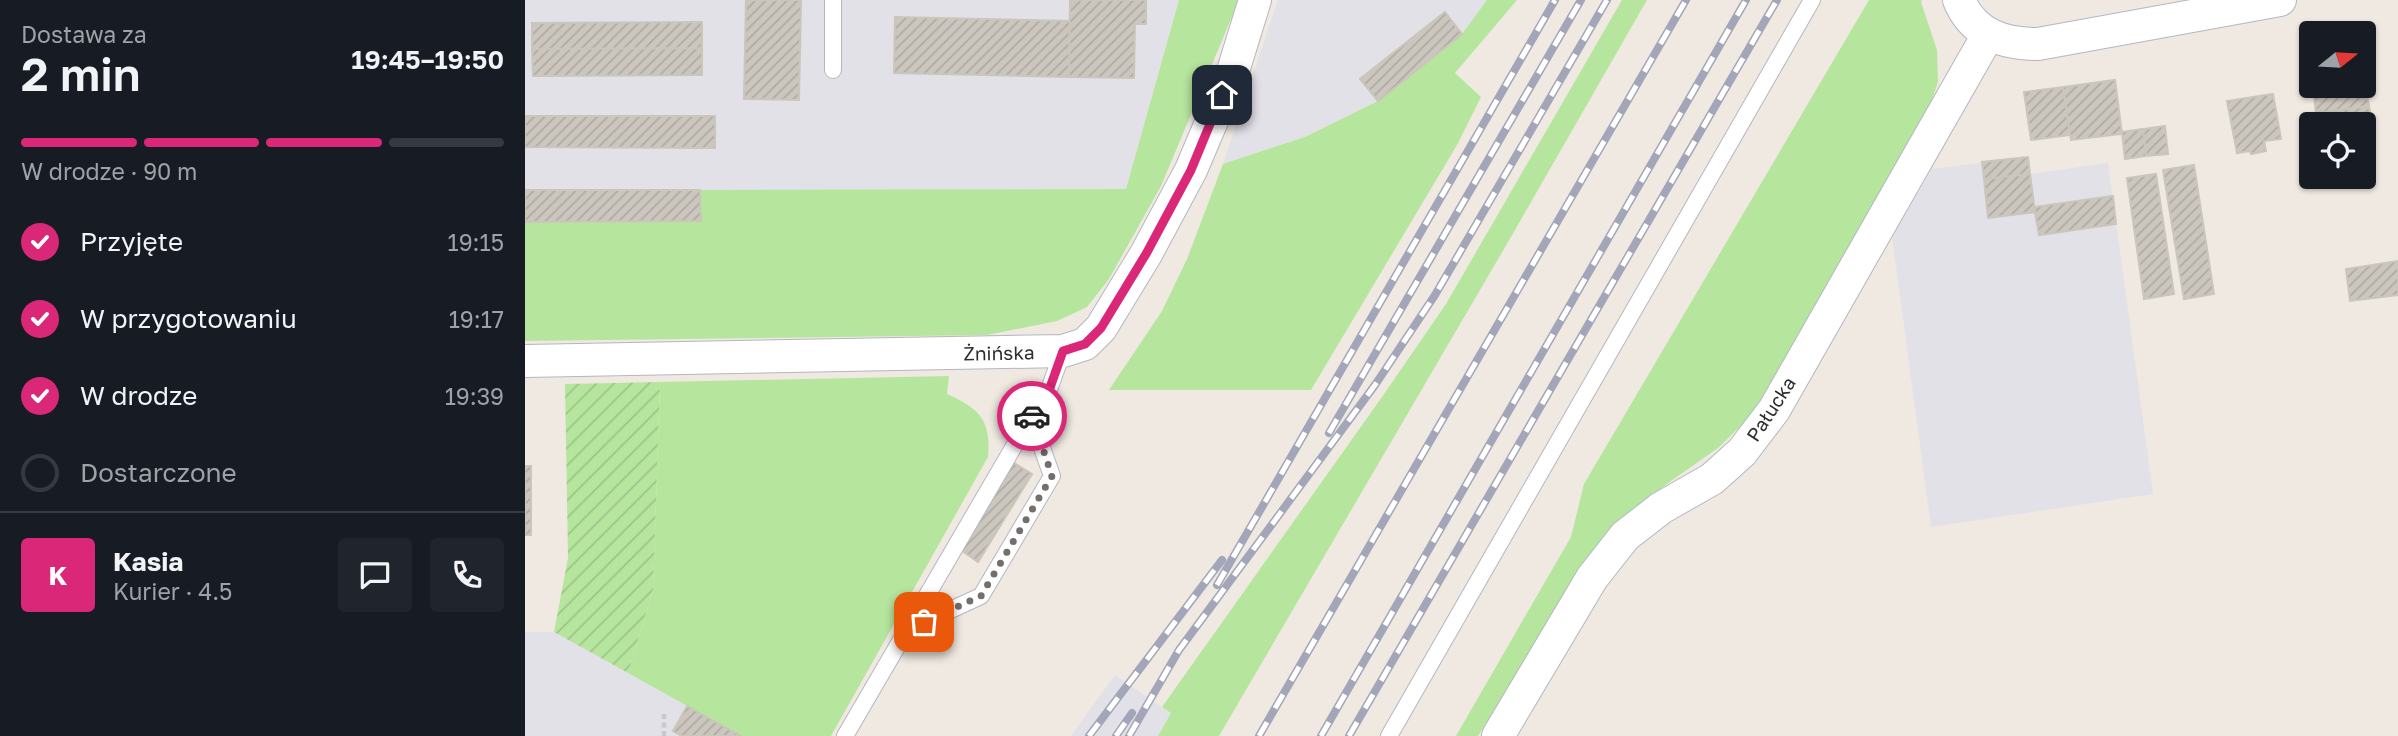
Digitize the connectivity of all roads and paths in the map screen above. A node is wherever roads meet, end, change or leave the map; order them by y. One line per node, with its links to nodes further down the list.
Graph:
1 (833, 0): 7 (lane)
2 (1255, 0): 8 (street, Żnińska)
3 (1812, 0): 15 (lane)
4 (1959, 0): 6 (street)
5 (2280, 0): 6 (street)
6 (1988, 35): 16 (street, Pałucka)
7 (834, 70)
8 (1063, 351): 9 (street, Żnińska); 10 (lane)
9 (525, 361)
10 (1031, 417): 11 (lane); 11 (lane)
11 (905, 631): 14 (lane)
12 (664, 712): 13 (path)
13 (664, 736)
14 (845, 736)
15 (1389, 736)
16 (1498, 736)

